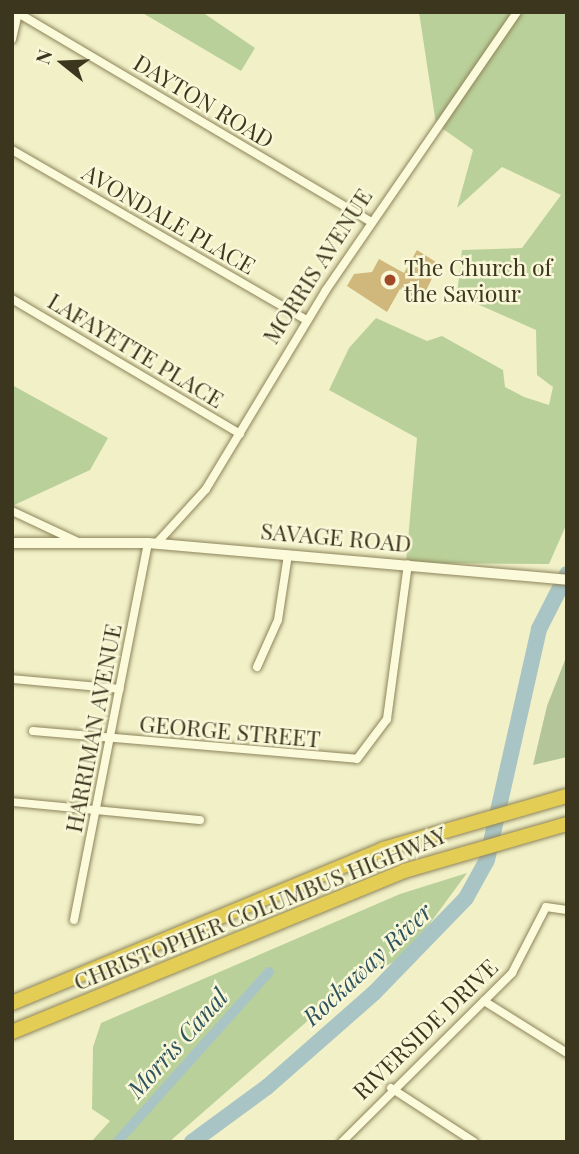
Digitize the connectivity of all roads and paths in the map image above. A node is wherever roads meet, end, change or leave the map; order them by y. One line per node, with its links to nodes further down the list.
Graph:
1 (517, 12): 5 (street, MORRIS AVENUE)
2 (18, 13): 3 (street); 5 (street, DAYTON ROAD)
3 (12, 39)
4 (12, 150): 7 (street, AVONDALE PLACE)
5 (371, 222): 7 (street, MORRIS AVENUE)
6 (12, 299): 8 (street, LAFAYETTE PLACE)
7 (306, 320): 8 (street, MORRIS AVENUE)
8 (240, 434): 12 (street, MORRIS AVENUE)
9 (12, 511): 10 (street)
10 (76, 541): 11 (street); 12 (street, SAVAGE ROAD)
11 (12, 543)
12 (152, 543): 13 (street, SAVAGE ROAD); 18 (street, HARRIMAN AVENUE)
13 (288, 555): 14 (street, SAVAGE ROAD); 16 (street)
14 (408, 564): 15 (street, SAVAGE ROAD); 20 (street, GEORGE STREET)
15 (567, 580)
16 (257, 667)
17 (12, 679): 18 (street)
18 (120, 689): 20 (street, HARRIMAN AVENUE)
19 (33, 731): 20 (street, GEORGE STREET)
20 (110, 738): 23 (street, HARRIMAN AVENUE)
21 (567, 796): 29 (highway, CHRISTOPHER COLUMBUS HIGHWAY)
22 (12, 802): 23 (street)
23 (97, 806): 24 (street); 27 (street, HARRIMAN AVENUE)
24 (200, 820)
25 (567, 824): 30 (highway, CHRISTOPHER COLUMBUS HIGHWAY)
26 (567, 910): 28 (street, RIVERSIDE DRIVE)
27 (74, 920)
28 (484, 1000): 31 (street); 32 (street, RIVERSIDE DRIVE)
29 (12, 1003)
30 (12, 1032)
31 (567, 1053)
32 (391, 1088): 33 (street, RIVERSIDE DRIVE); 34 (street)
33 (342, 1142)
34 (474, 1142)

